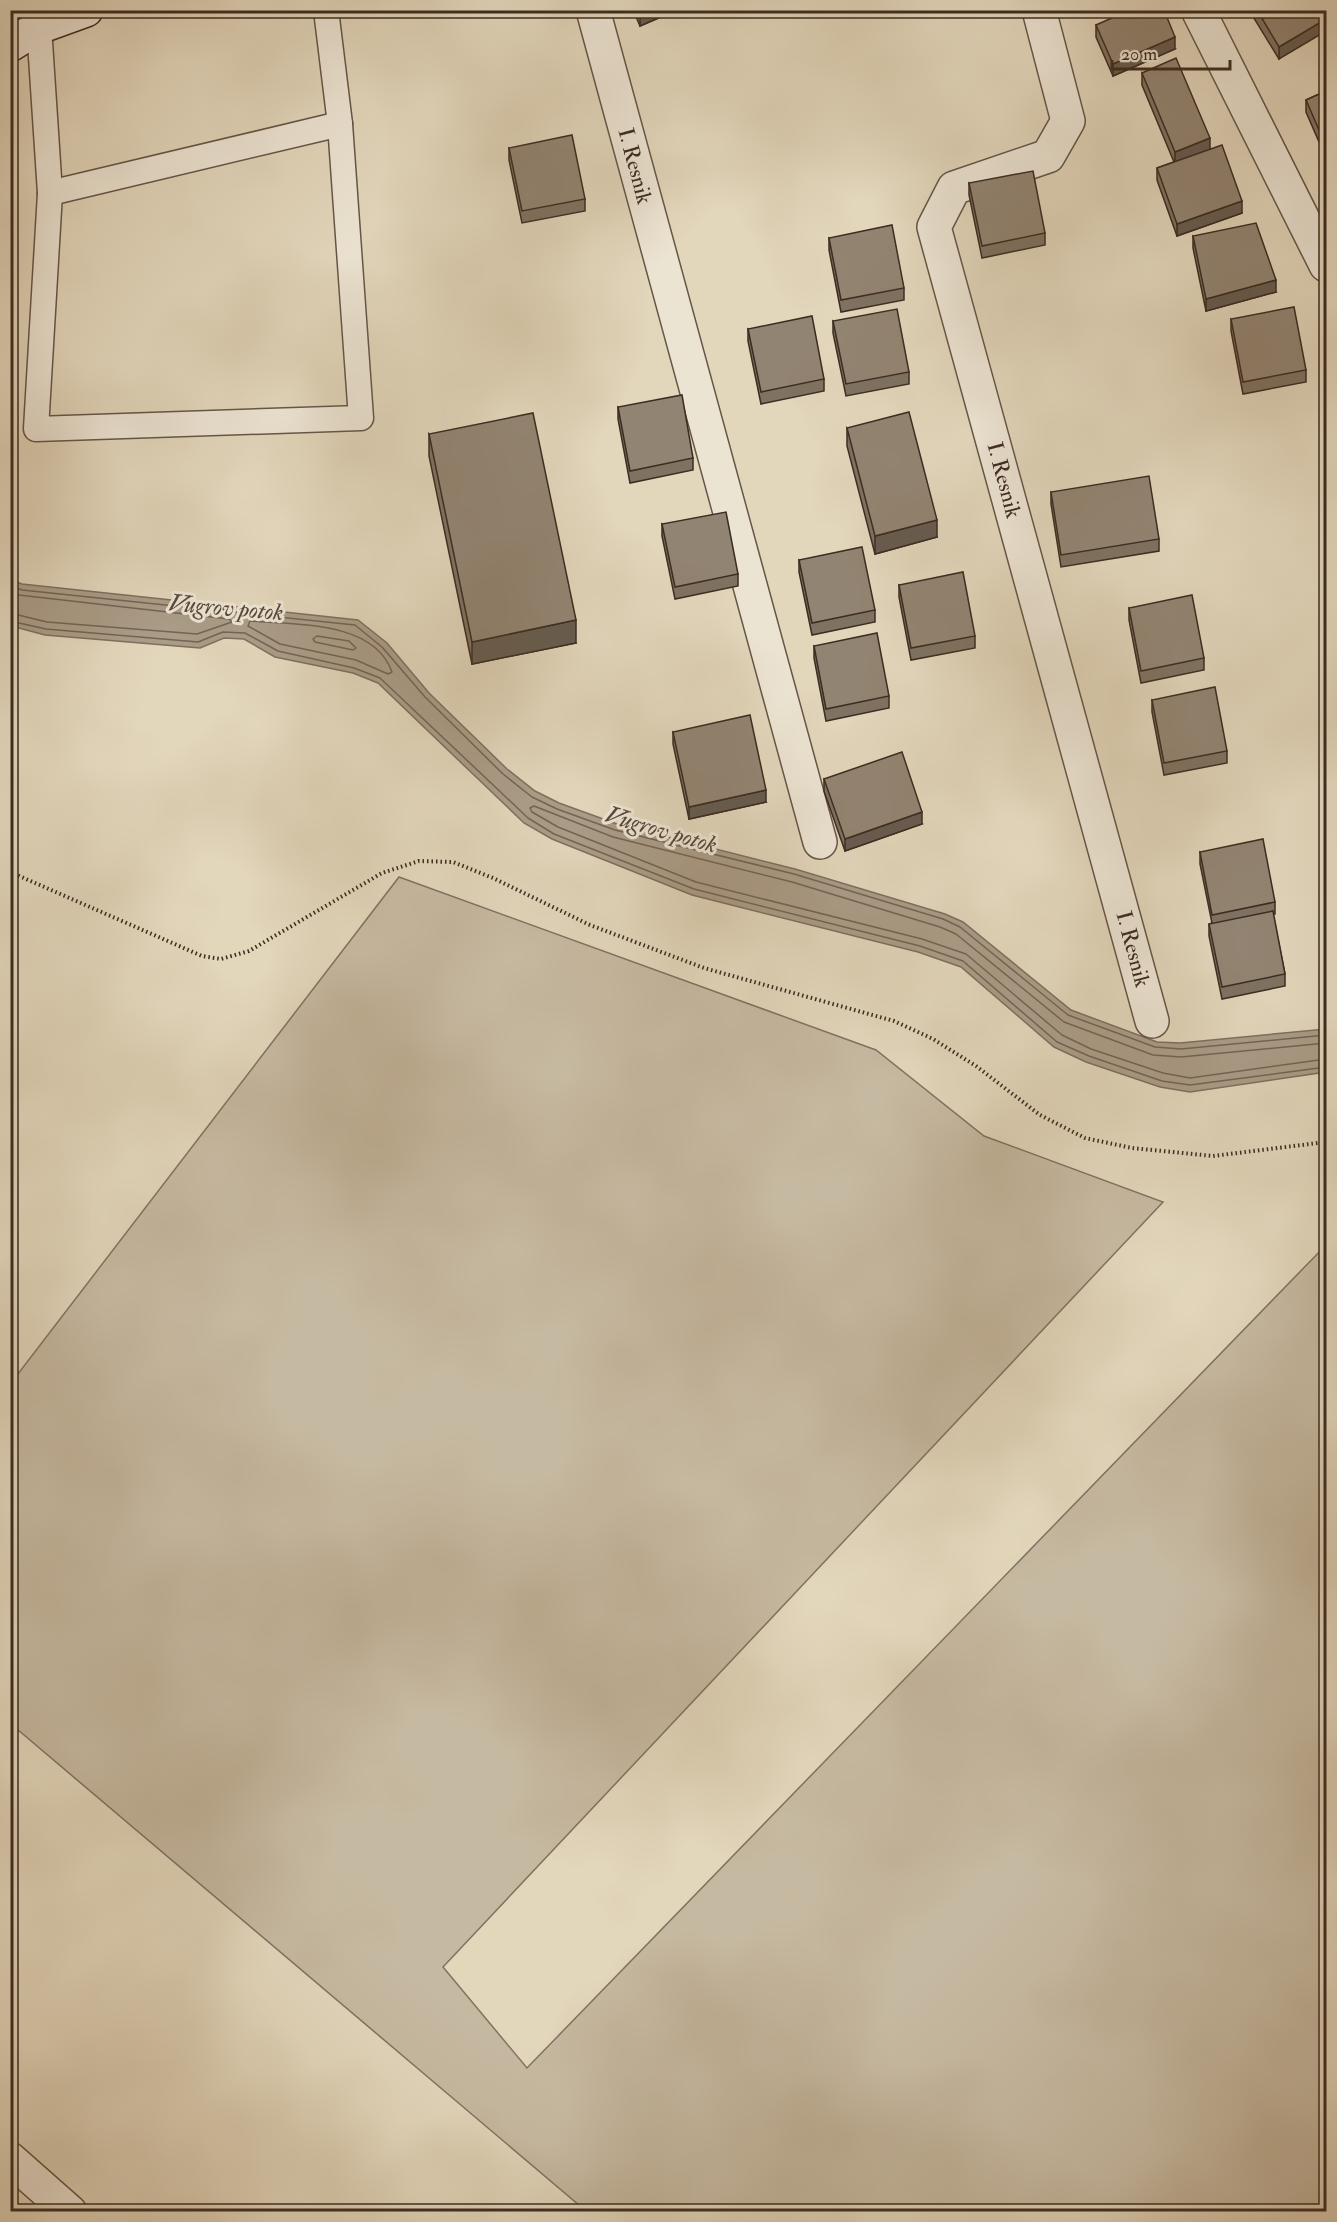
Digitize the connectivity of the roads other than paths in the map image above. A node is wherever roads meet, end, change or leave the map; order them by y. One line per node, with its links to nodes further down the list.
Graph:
1 (86, 10): 6 (street)
2 (326, 10): 8 (lane)
3 (593, 10): 11 (street, I. Resnik)
4 (1039, 10): 12 (street, I. Resnik)
5 (1198, 10): 10 (street)
6 (39, 27): 7 (street); 9 (lane)
7 (10, 45)
8 (340, 124): 9 (lane); 9 (lane)
9 (50, 193)
10 (1326, 266)
11 (820, 842)
12 (1152, 1021)
13 (10, 2159): 14 (street)
14 (70, 2211)

